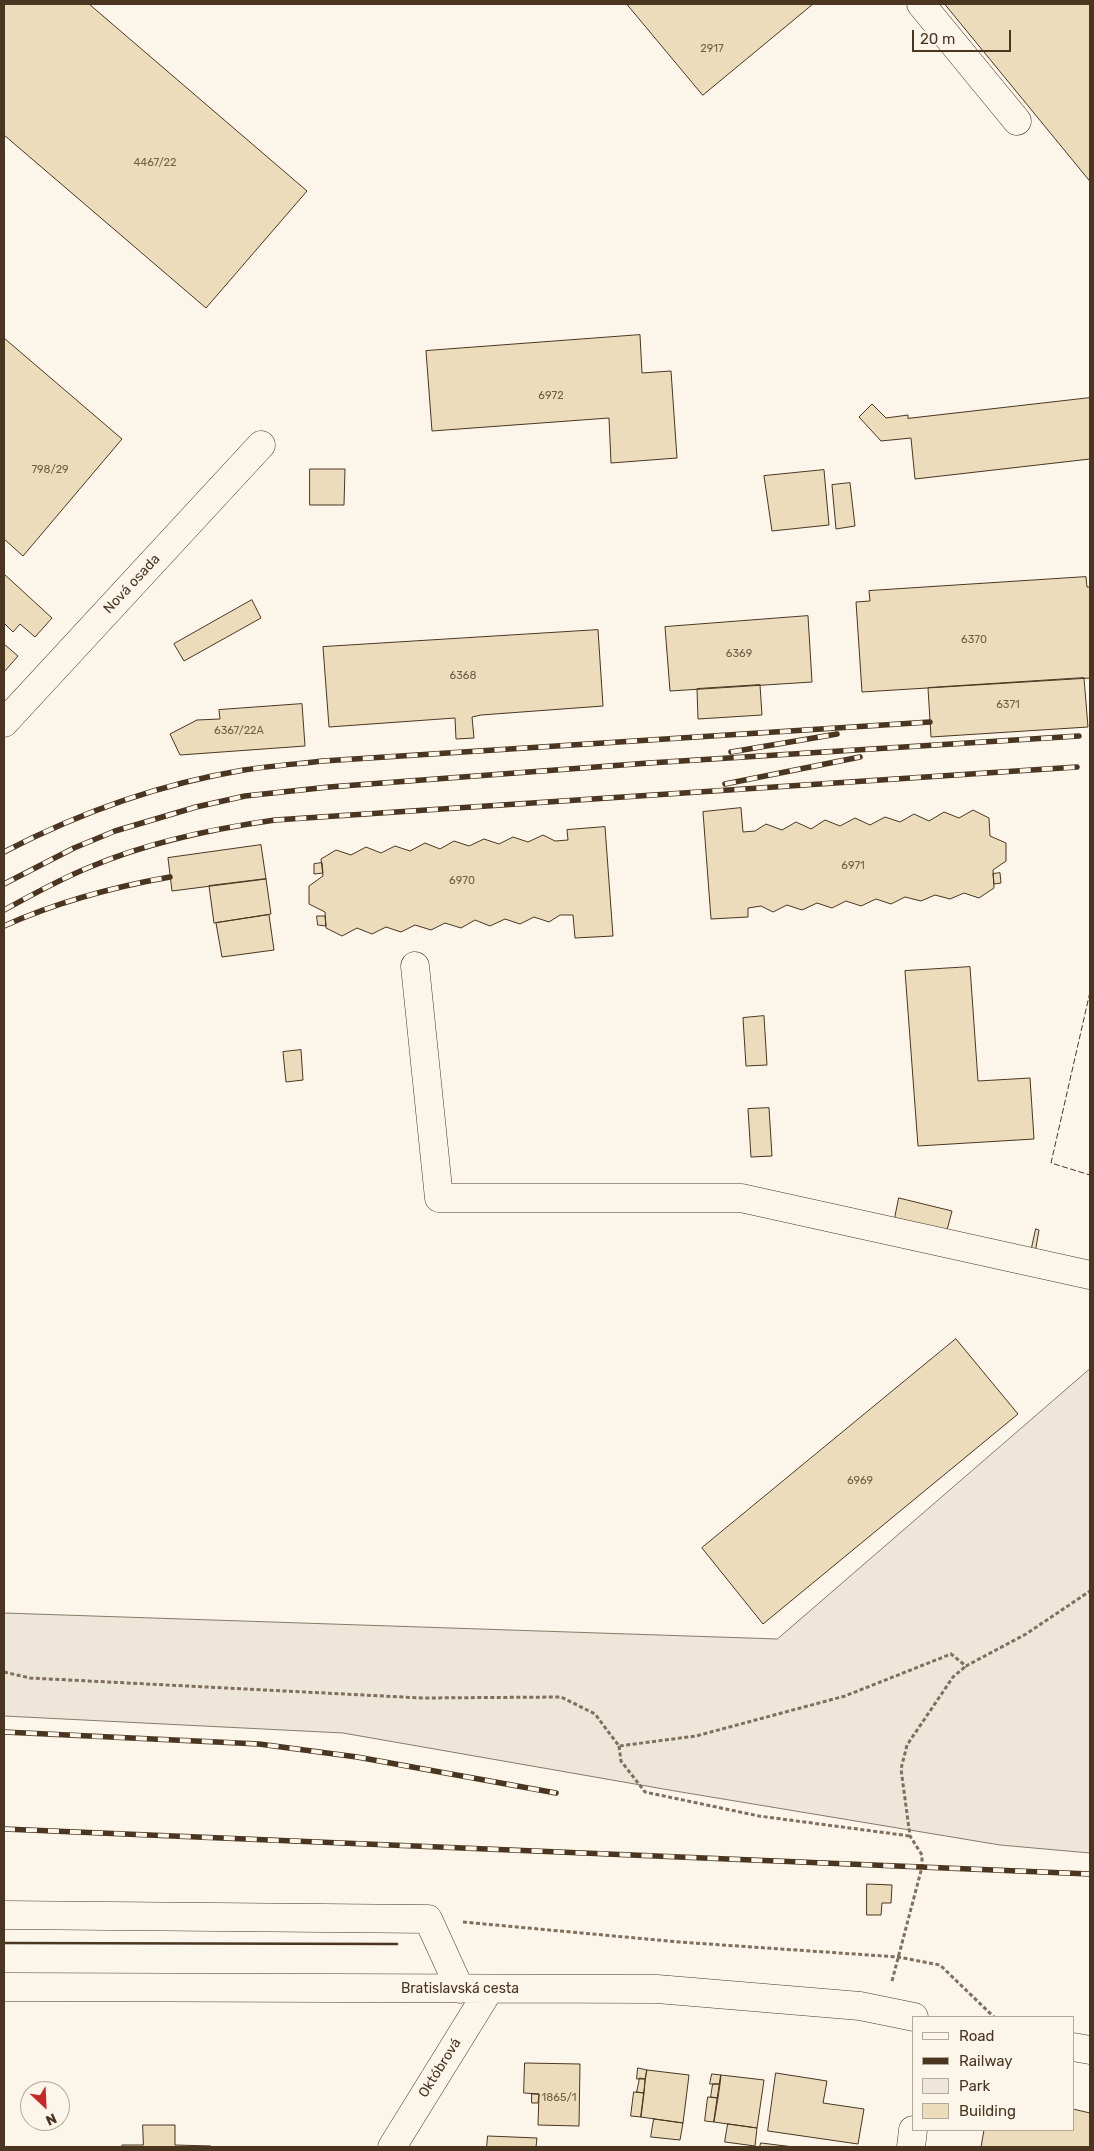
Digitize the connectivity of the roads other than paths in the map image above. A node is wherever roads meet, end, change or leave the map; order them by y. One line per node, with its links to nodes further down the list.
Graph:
1 (921, 4): 2 (street)
2 (1017, 120)
3 (261, 445): 4 (street, Nová osada)
4 (4, 723)
5 (415, 966): 6 (street)
6 (1090, 1275)
7 (4, 1915): 9 (street)
8 (4, 1987): 9 (street, Bratislavská cesta)
9 (460, 1989): 10 (street, Bratislavská cesta)
10 (489, 1990): 11 (street, Bratislavská cesta); 15 (street, Októbrová)
11 (912, 2017)
12 (1074, 2047): 13 (street)
13 (1090, 2050)
14 (913, 2131): 16 (street)
15 (392, 2147)
16 (911, 2147)

